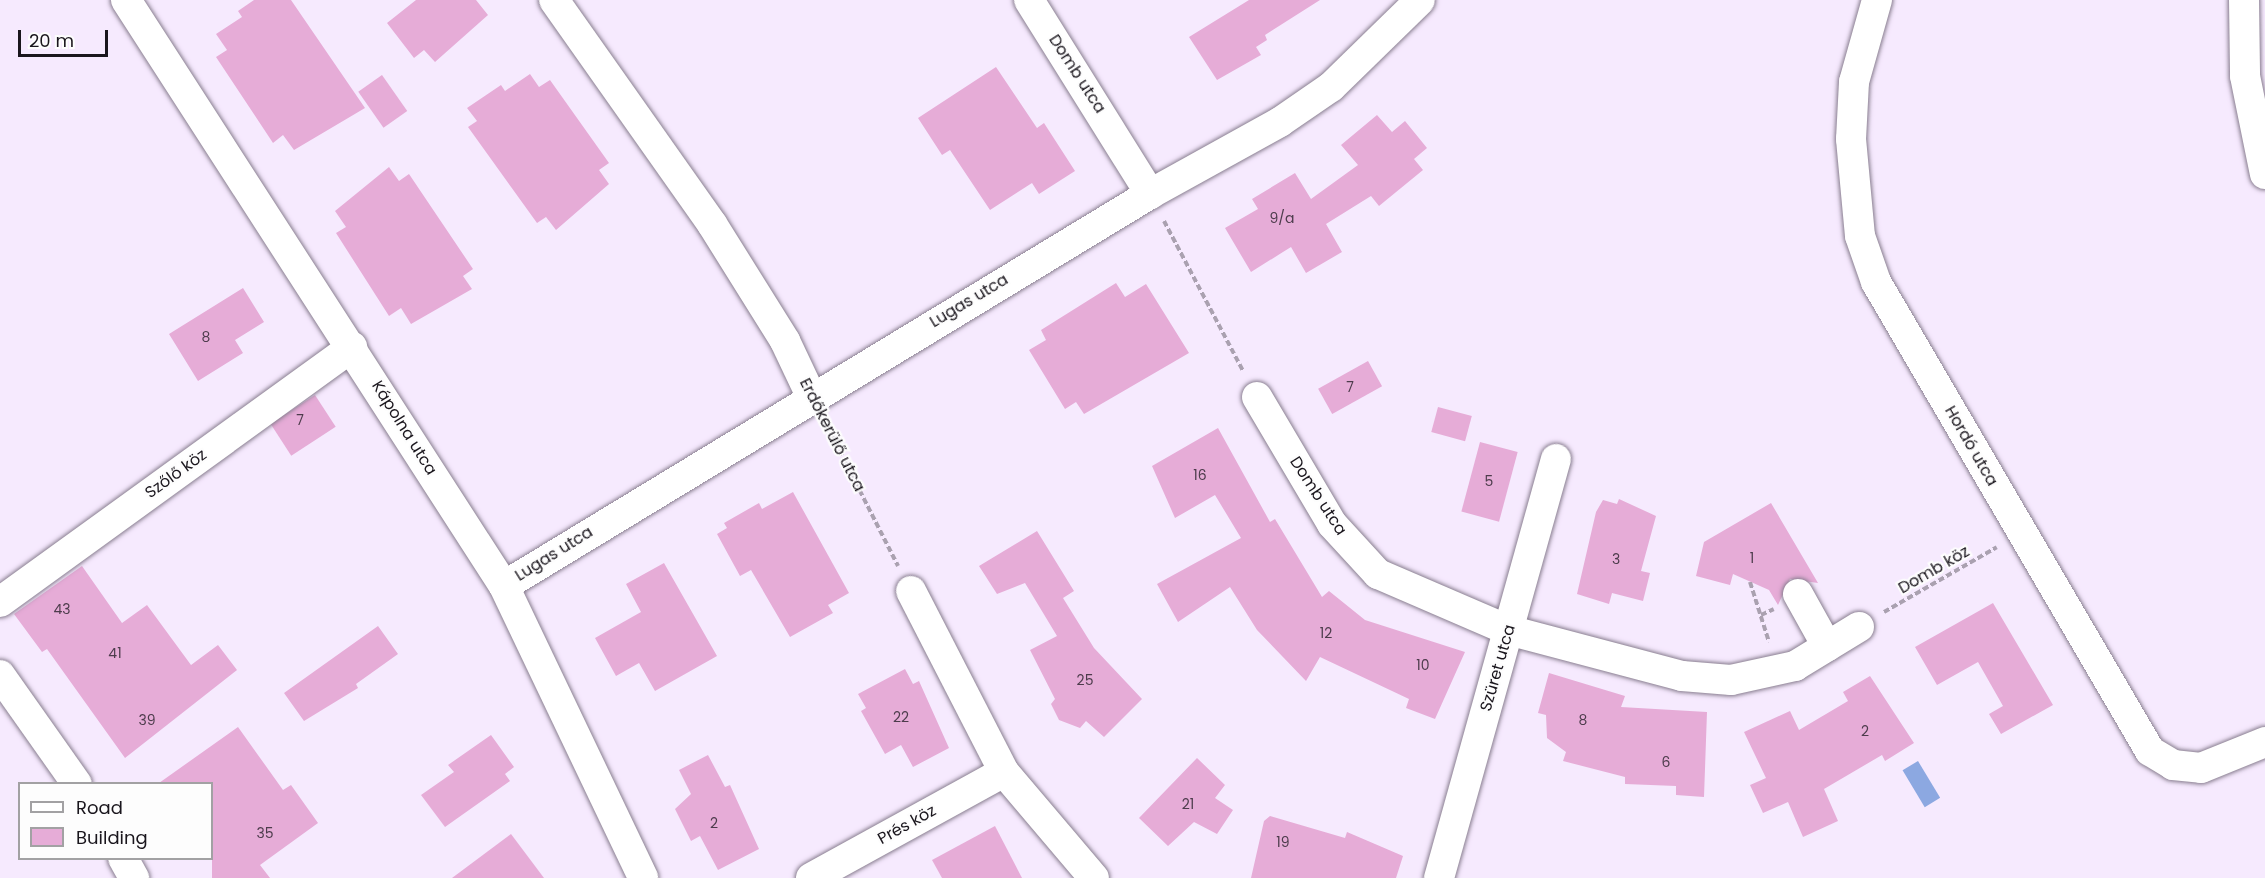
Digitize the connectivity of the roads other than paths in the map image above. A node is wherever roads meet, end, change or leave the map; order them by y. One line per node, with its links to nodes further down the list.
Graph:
1 (126, 0): 9 (street, Kápolna utca)
2 (554, 0): 10 (street, Erdőkerülő utca)
3 (1029, 0): 8 (street, Domb utca)
4 (1420, 0): 8 (street, Lugas utca)
5 (1877, 0): 21 (street, Hordó utca)
6 (2244, 0): 7 (street)
7 (2265, 174)
8 (1150, 194): 10 (street, Lugas utca)
9 (352, 347): 13 (street, Kápolna utca); 16 (street, Szőlő köz)
10 (811, 396): 13 (street, Lugas utca)
11 (1257, 397): 18 (street, Domb utca)
12 (1556, 459): 18 (street, Szüret utca)
13 (504, 586): 26 (street, Kápolna utca)
14 (911, 591): 22 (street)
15 (1798, 594): 19 (street)
16 (0, 602)
17 (1859, 627): 19 (street, Domb utca)
18 (1508, 630): 19 (street, Domb utca); 29 (street, Szüret utca)
19 (1827, 646)
20 (0, 675): 23 (street)
21 (2265, 742)
22 (1004, 772): 27 (street, Prés köz); 28 (street)
23 (76, 782)
24 (124, 860): 25 (street)
25 (134, 878)
26 (643, 878)
27 (811, 878)
28 (1094, 878)
29 (1439, 878)

